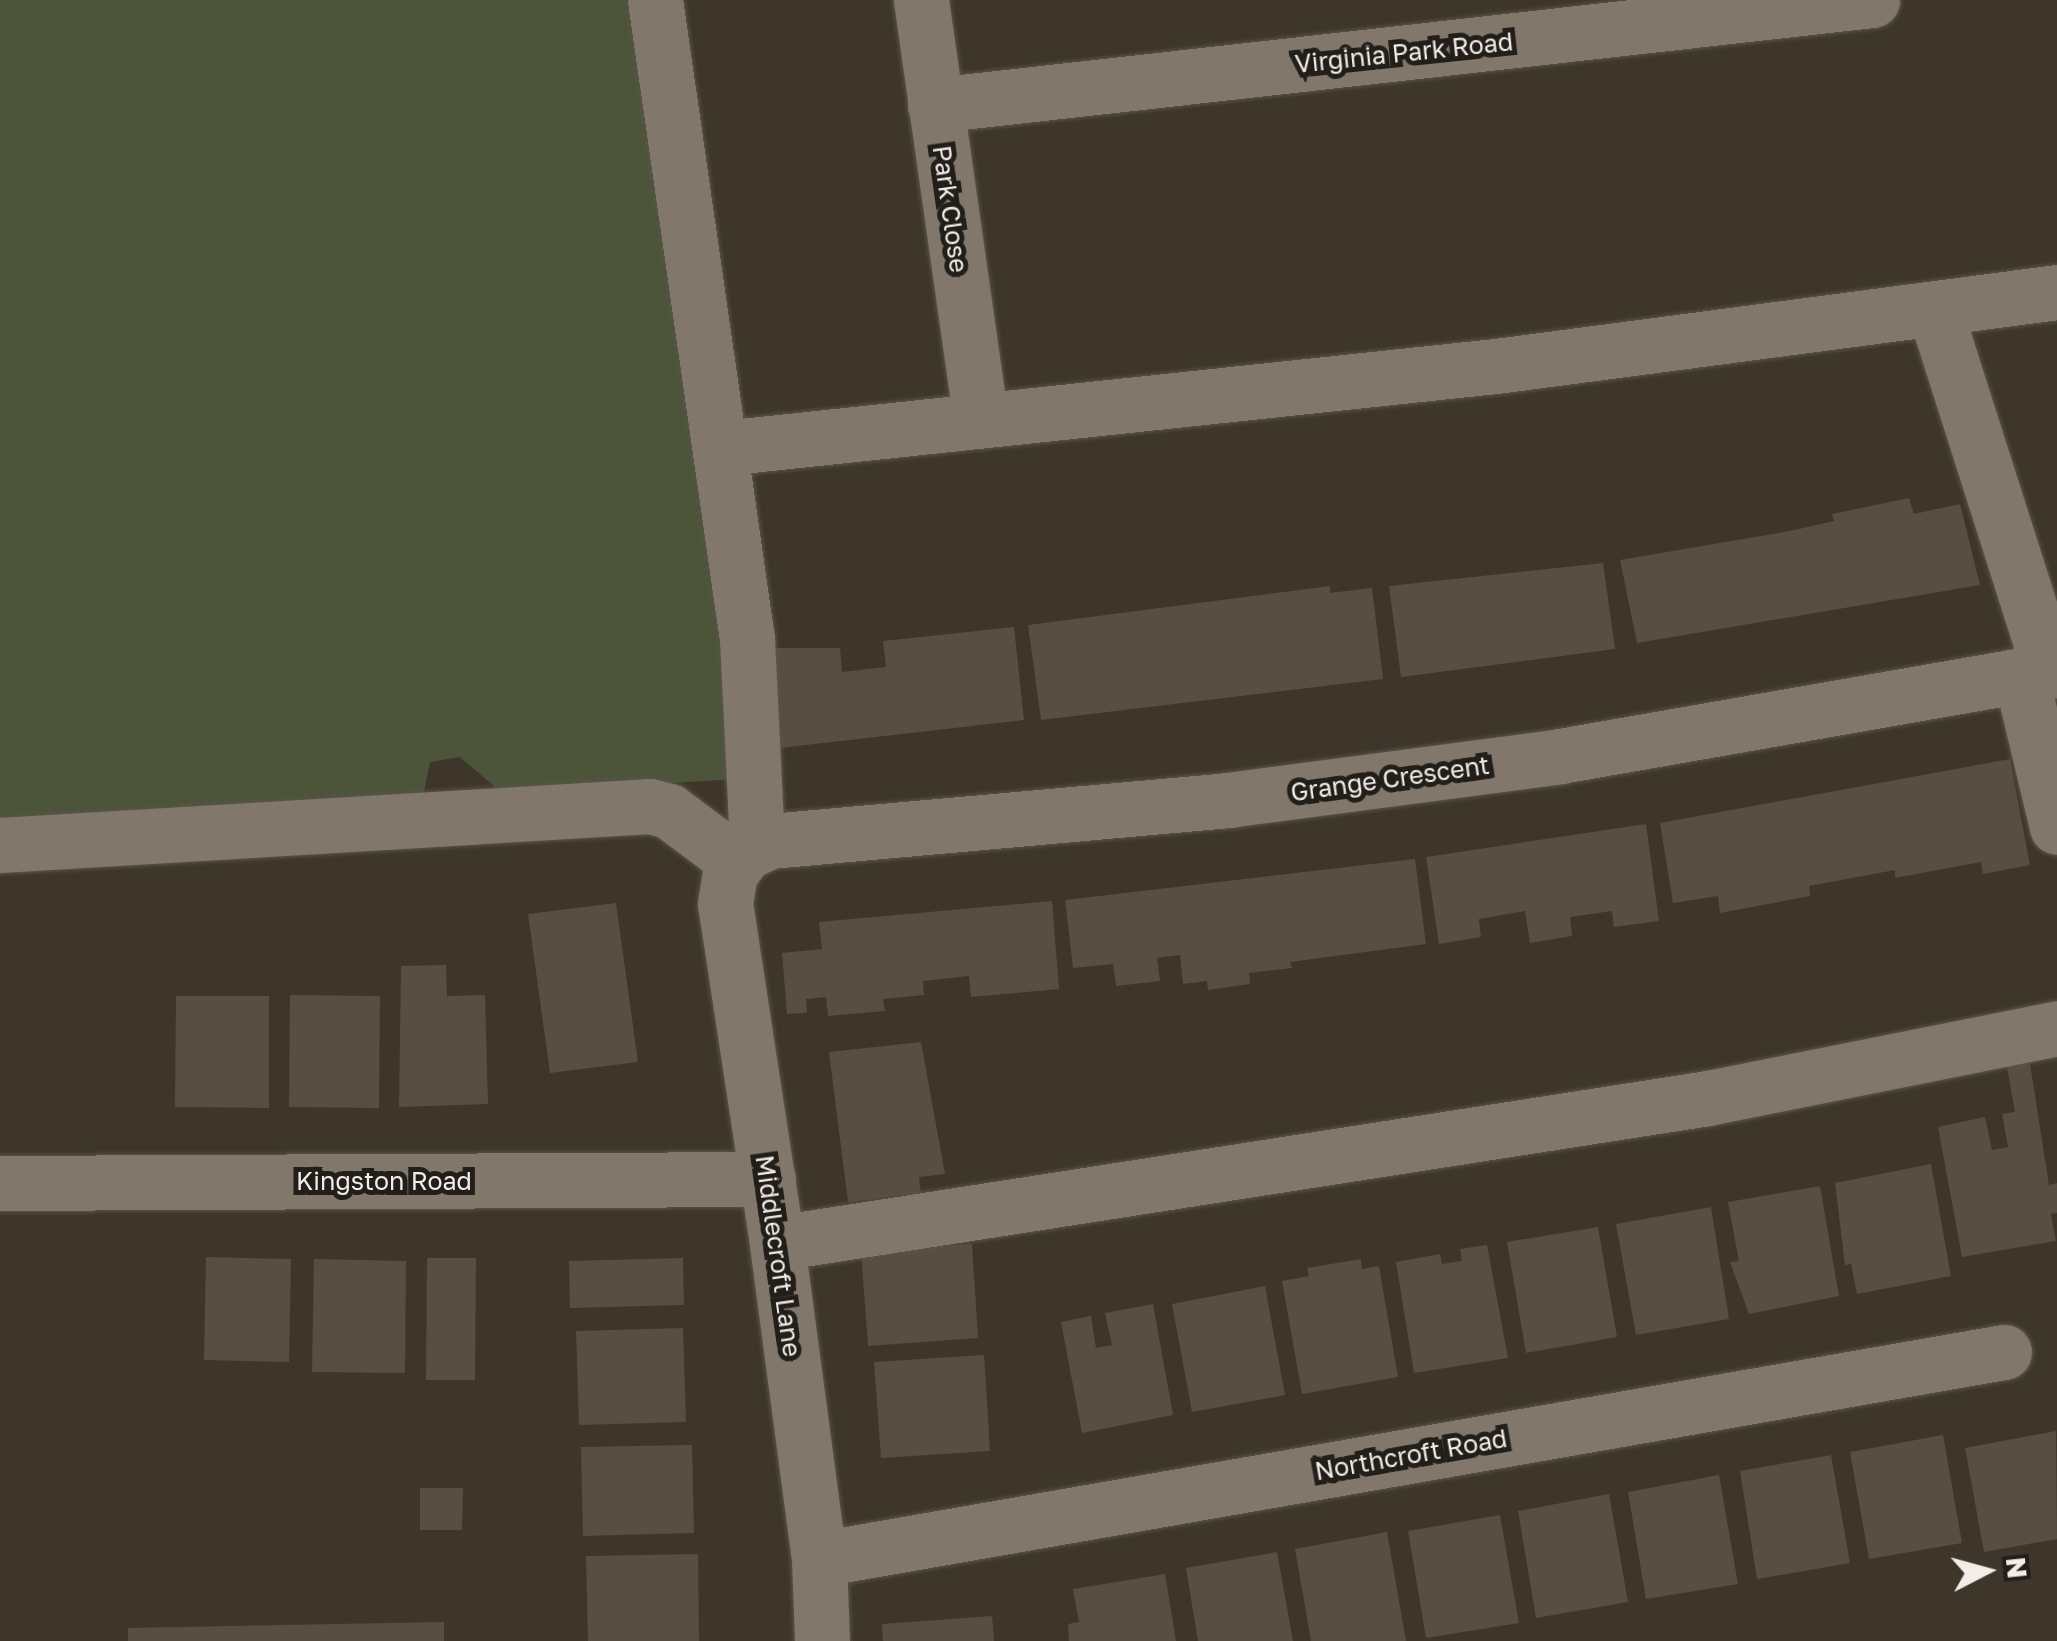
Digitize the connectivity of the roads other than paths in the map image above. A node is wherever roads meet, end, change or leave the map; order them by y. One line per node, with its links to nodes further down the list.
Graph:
1 (655, 0): 8 (street, Middlecroft Lane)
2 (921, 0): 4 (street, Park Close)
3 (1872, 0): 4 (street, Virginia Park Road)
4 (935, 105): 7 (street, Park Close)
5 (2057, 292): 6 (street)
6 (1936, 311): 7 (street); 9 (street)
7 (980, 418): 8 (street)
8 (723, 448): 12 (street, Middlecroft Lane)
9 (2042, 673): 10 (street); 12 (street, Grange Crescent)
10 (2057, 828)
11 (0, 846): 12 (street)
12 (741, 860): 14 (street, Middlecroft Lane)
13 (2057, 1028): 16 (street)
14 (768, 1178): 15 (street, Kingston Road); 16 (street, Middlecroft Lane)
15 (0, 1183)
16 (777, 1243): 18 (street, Middlecroft Lane)
17 (2004, 1352): 18 (street, Northcroft Road)
18 (819, 1559): 19 (street, Middlecroft Lane)
19 (822, 1641)

